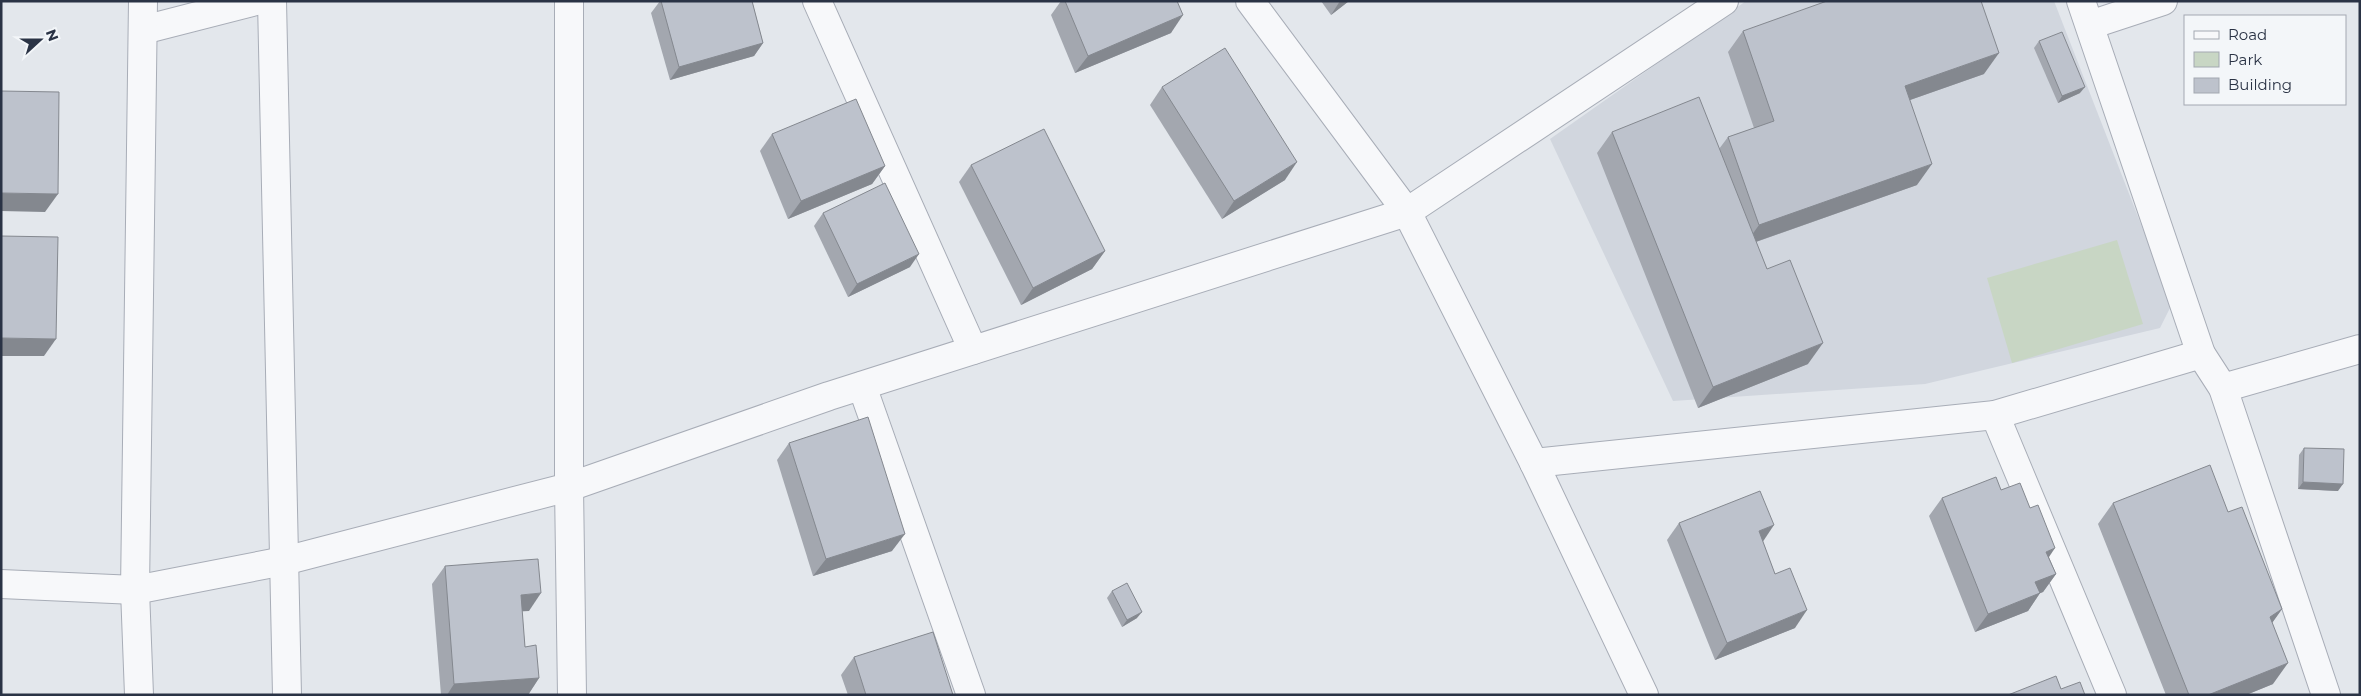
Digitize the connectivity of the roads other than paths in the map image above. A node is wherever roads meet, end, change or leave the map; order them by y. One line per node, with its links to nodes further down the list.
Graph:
1 (143, 1): 10 (street)
2 (256, 1): 10 (street)
3 (272, 1): 20 (street)
4 (569, 1): 19 (street)
5 (816, 1): 13 (street)
6 (1250, 1): 11 (street)
7 (1724, 1): 11 (street)
8 (2163, 1): 9 (street)
9 (2086, 13): 14 (street)
10 (142, 30): 22 (street)
11 (1407, 212): 13 (street); 18 (street)
12 (2360, 349): 16 (street)
13 (973, 350): 15 (street)
14 (2201, 354): 16 (street); 17 (street)
15 (862, 386): 19 (street); 26 (street)
16 (2223, 388): 29 (street)
17 (1994, 415): 18 (street); 28 (street)
18 (1534, 463): 27 (street)
19 (569, 486): 20 (street); 25 (street)
20 (284, 561): 22 (street); 24 (street)
21 (1, 584): 22 (street)
22 (135, 590): 23 (street)
23 (139, 695)
24 (287, 695)
25 (572, 695)
26 (971, 695)
27 (1644, 695)
28 (2112, 695)
29 (2326, 695)

